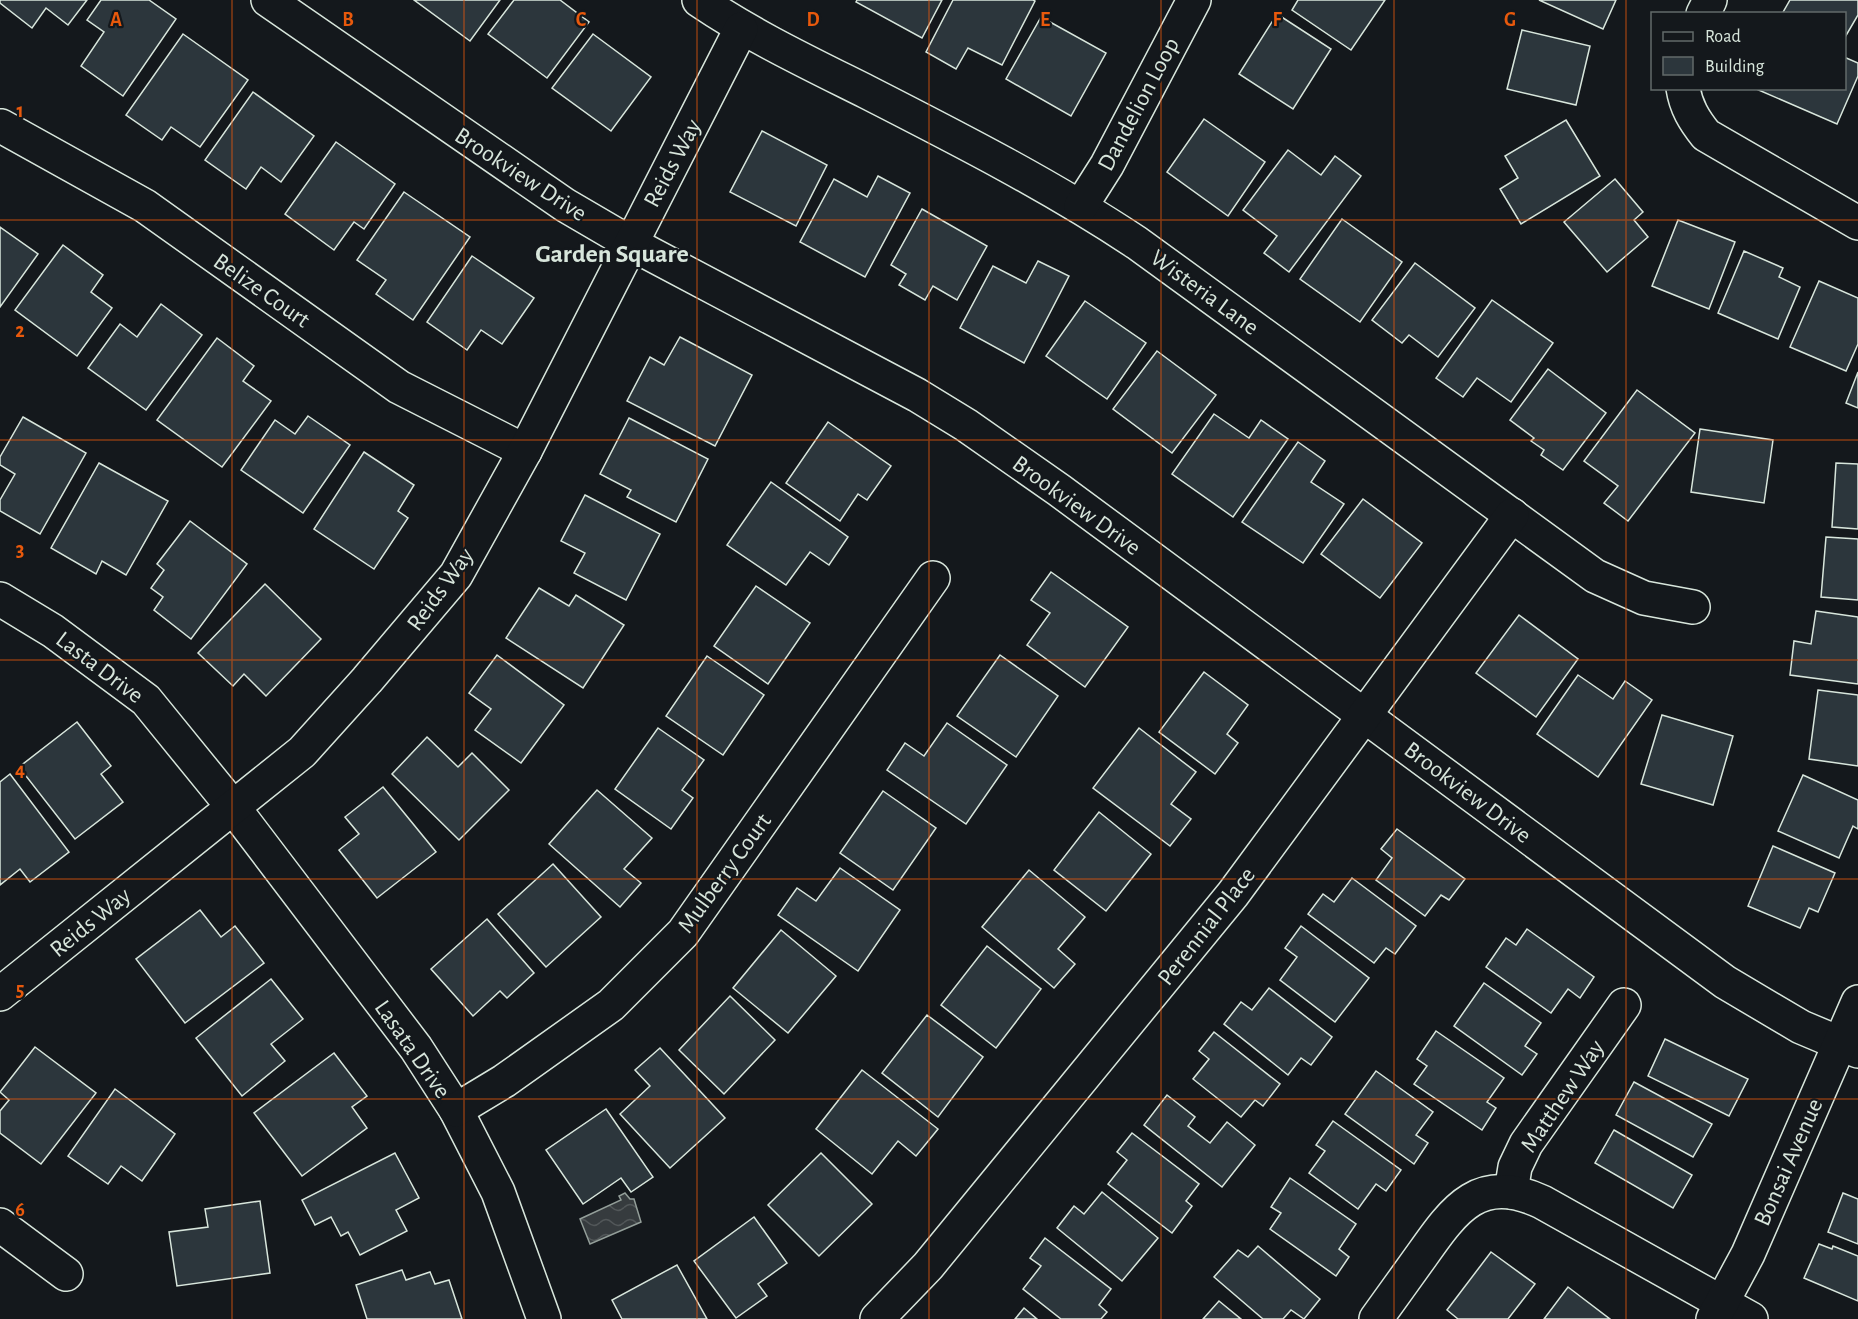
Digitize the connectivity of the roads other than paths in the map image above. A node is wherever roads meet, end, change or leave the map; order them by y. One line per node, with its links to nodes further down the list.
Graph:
1 (268, 0): 9 (street, Brookview Drive)
2 (699, 0): 4 (street, Wisteria Lane)
3 (1194, 0): 7 (street, Dandelion Loop)
4 (741, 29): 7 (street, Wisteria Lane); 9 (street, Reids Way)
5 (1683, 90): 8 (street)
6 (2, 126): 10 (street, Belize Court)
7 (1081, 206): 11 (street, Wisteria Lane)
8 (1858, 223)
9 (630, 243): 10 (street, Reids Way); 15 (street, Brookview Drive)
10 (525, 451): 16 (street, Reids Way)
11 (1512, 515): 14 (street, Wisteria Lane); 15 (street, Perennial Place)
12 (933, 578): 21 (street, Mulberry Court)
13 (0, 599): 16 (street, Lasta Drive)
14 (1693, 607)
15 (1365, 716): 20 (street, Brookview Drive); 26 (street, Perennial Place)
16 (233, 807): 17 (street, Reids Way); 21 (street, Lasata Drive)
17 (0, 994)
18 (1858, 1002): 20 (street, Bonsai Avenue)
19 (1624, 1005): 22 (street, Matthew Way)
20 (1849, 1048): 25 (street, Bonsai Avenue)
21 (456, 1110): 27 (street, Lasata Drive)
22 (1511, 1192): 25 (street); 28 (street)
23 (0, 1225): 24 (street)
24 (66, 1274)
25 (1718, 1311): 29 (street)
26 (881, 1318)
27 (544, 1319)
28 (1376, 1319)
29 (1751, 1319)

